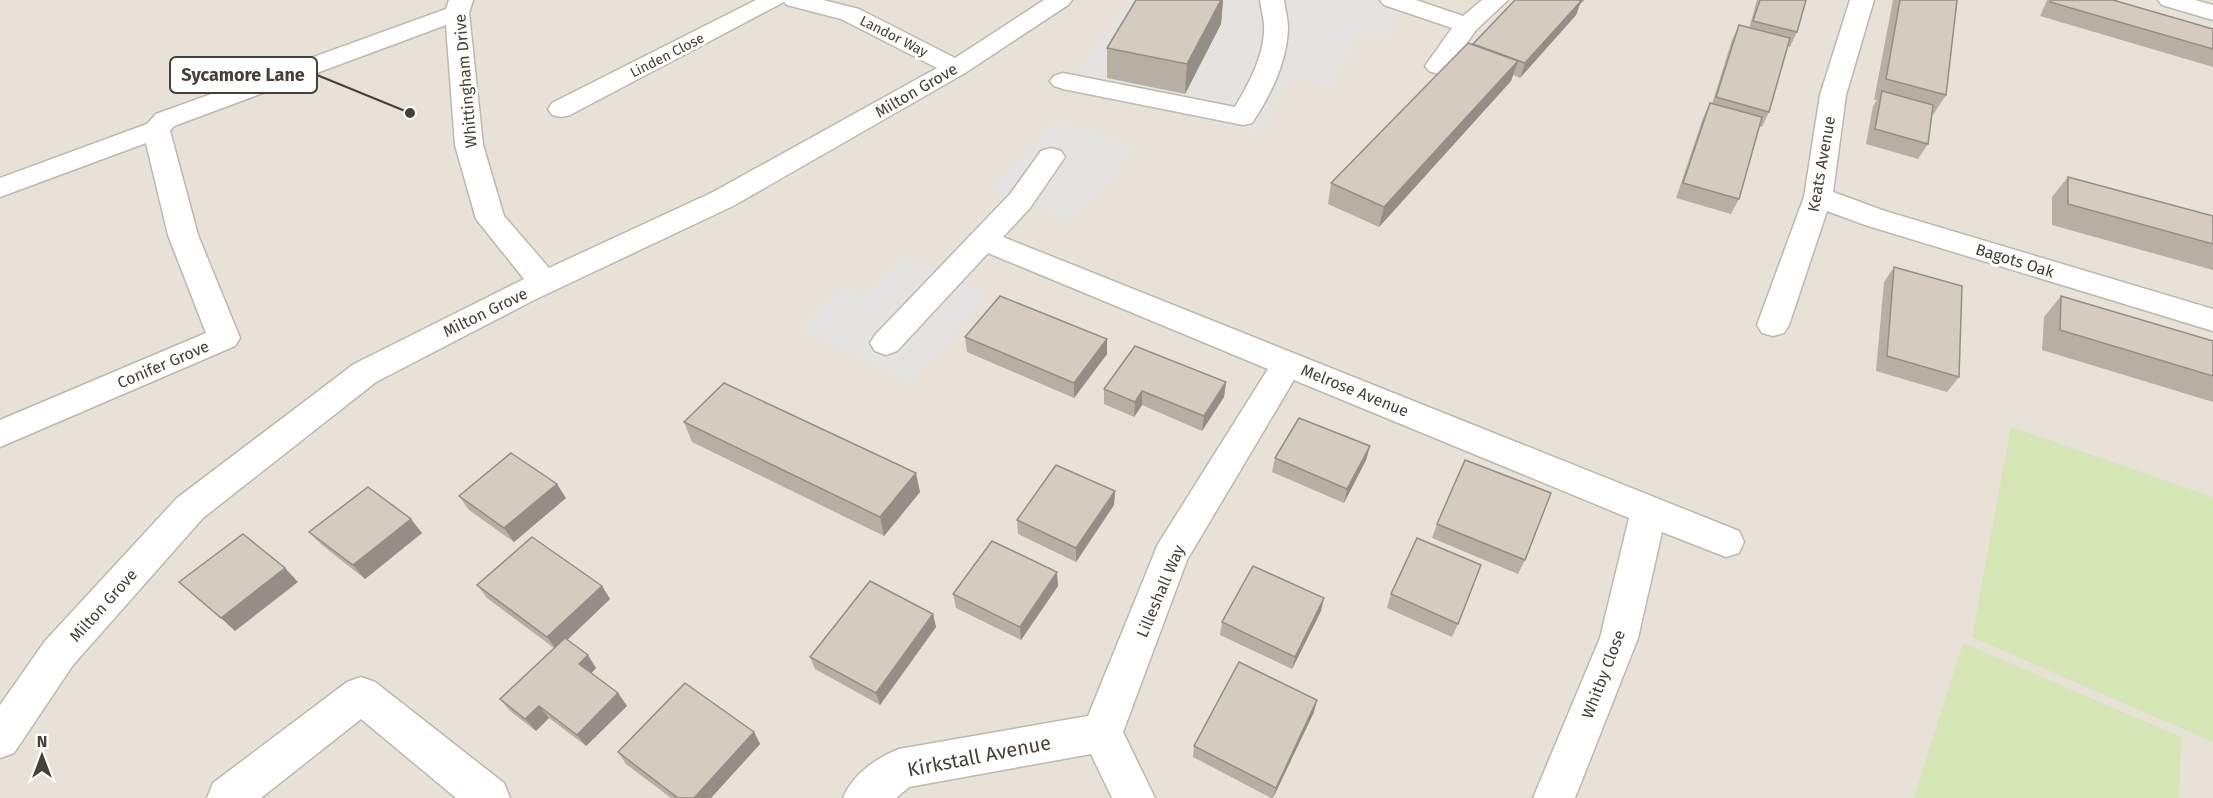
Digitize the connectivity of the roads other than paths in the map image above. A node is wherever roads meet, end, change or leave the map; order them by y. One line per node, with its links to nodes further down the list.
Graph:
1 (774, 0): 15 (street, Linden Close)
2 (795, 0): 13 (street, Landor Way)
3 (1060, 0): 13 (street, Milton Grove)
4 (1272, 0): 14 (street)
5 (1392, 0): 11 (street)
6 (1496, 0): 11 (street)
7 (1862, 0): 19 (street, Keats Avenue)
8 (2170, 0): 10 (street)
9 (459, 6): 16 (street); 21 (street, Whittingham Drive)
10 (2213, 13)
11 (1467, 26): 12 (street)
12 (1438, 66)
13 (956, 68): 21 (street, Milton Grove)
14 (1063, 81)
15 (561, 109)
16 (156, 130): 18 (street); 26 (street, Conifer Grove)
17 (1051, 158): 20 (street)
18 (0, 188)
19 (1818, 197): 22 (street, Bagots Oak); 23 (street, Keats Avenue)
20 (982, 240): 24 (street); 25 (street, Melrose Avenue)
21 (545, 284): 30 (street, Milton Grove)
22 (2213, 320)
23 (1773, 326)
24 (886, 343)
25 (1288, 363): 27 (street, Melrose Avenue); 29 (street, Lilleshall Way)
26 (0, 435)
27 (1648, 510): 28 (street, Melrose Avenue); 35 (street, Whitby Close)
28 (1726, 542)
29 (1102, 733): 33 (street, Kirkstall Avenue); 34 (street)
30 (0, 739)
31 (228, 798): 32 (street)
32 (489, 798)
33 (864, 798)
34 (1134, 798)
35 (1554, 798)

